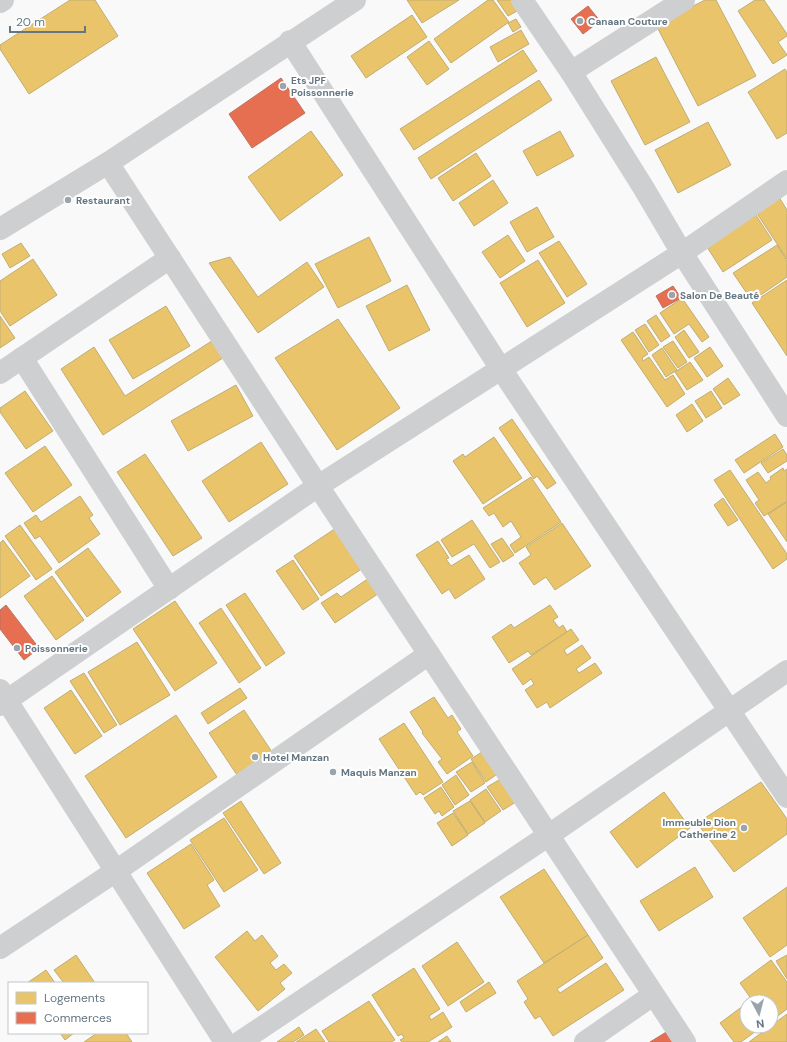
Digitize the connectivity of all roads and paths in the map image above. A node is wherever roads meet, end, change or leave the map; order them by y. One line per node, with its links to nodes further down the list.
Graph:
1 (3, 0): 5 (street)
2 (355, 0): 6 (street)
3 (522, 0): 7 (street)
4 (684, 0): 7 (street)
5 (0, 2)
6 (290, 41): 8 (street); 14 (street)
7 (571, 72): 11 (street)
8 (108, 163): 10 (street); 12 (street)
9 (787, 181): 11 (street)
10 (0, 229)
11 (682, 253): 14 (street); 16 (street)
12 (170, 258): 13 (street); 17 (street)
13 (22, 358): 15 (street); 18 (street)
14 (501, 369): 17 (street); 22 (street)
15 (0, 373)
16 (787, 416)
17 (318, 486): 18 (street); 19 (street)
18 (169, 589): 21 (street)
19 (429, 654): 24 (street); 25 (street)
20 (787, 671): 22 (street)
21 (2, 699): 25 (street)
22 (729, 711): 23 (street); 24 (street)
23 (787, 797)
24 (549, 835): 27 (street); 29 (street)
25 (116, 871): 26 (street); 28 (street)
26 (0, 948)
27 (653, 995): 30 (street); 31 (street)
28 (225, 1042)
29 (240, 1042)
30 (585, 1042)
31 (685, 1042)

